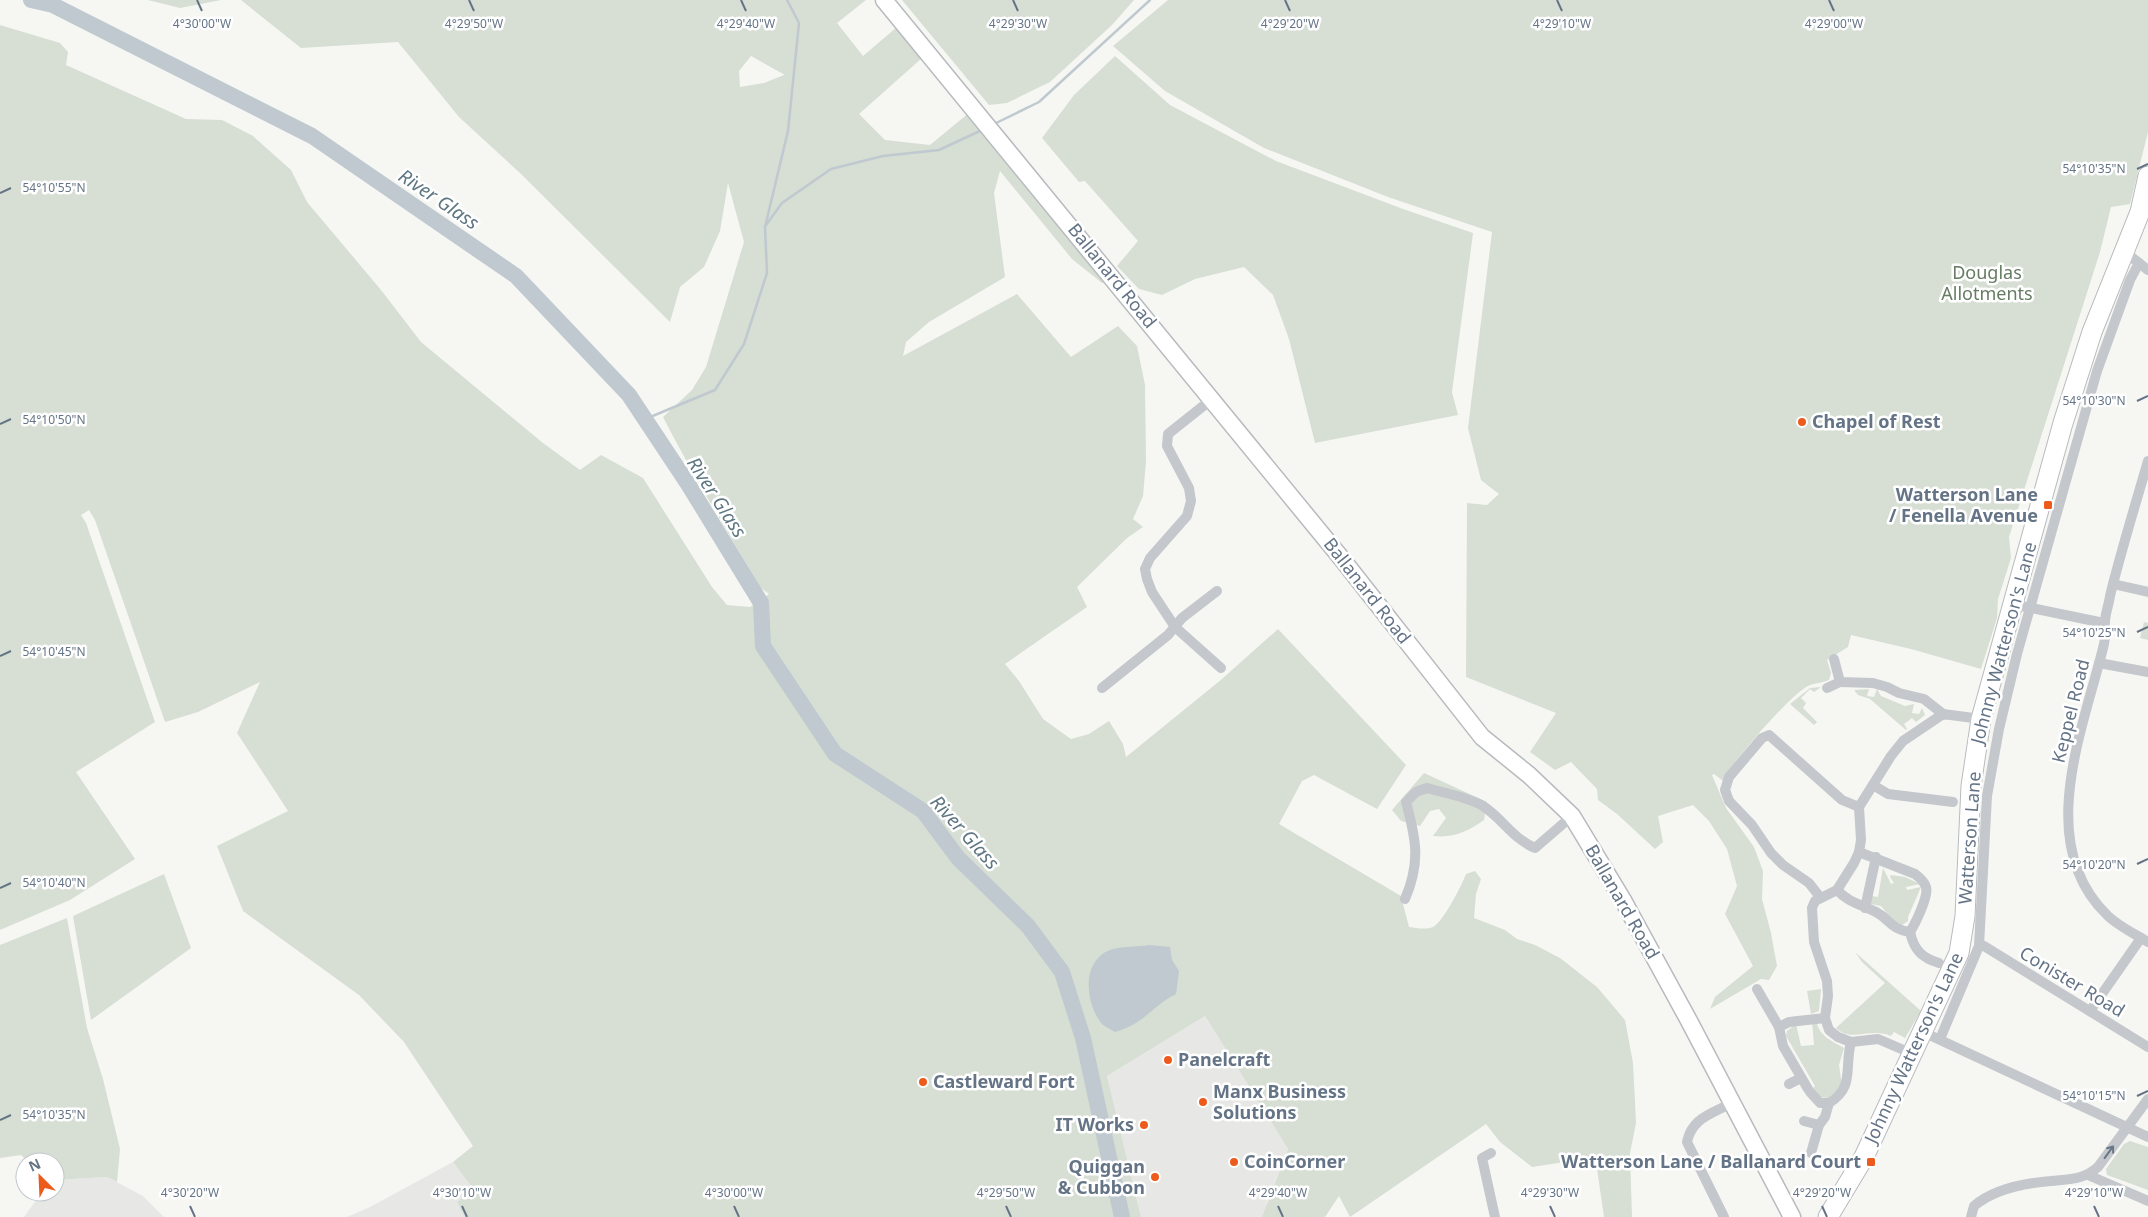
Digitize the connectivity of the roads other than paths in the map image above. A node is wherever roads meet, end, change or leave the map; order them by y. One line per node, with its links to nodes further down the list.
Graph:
1 (884, 0): 5 (main road, Ballanard Road)
2 (2148, 176): 3 (highway, Johnny Watterson's Lane)
3 (2132, 258): 4 (street); 10 (highway, Johnny Watterson's Lane); 11 (street, Watterson Lane)
4 (2148, 270)
5 (1212, 399): 13 (street); 26 (main road, Ballanard Road)
6 (2148, 461): 7 (street, Keppel Road)
7 (2113, 584): 9 (street); 12 (street, Keppel Road)
8 (1217, 591): 13 (street)
9 (2148, 592)
10 (2012, 604): 11 (street); 22 (highway, Johnny Watterson's Lane)
11 (2031, 608): 12 (street); 35 (street, Watterson Lane)
12 (2104, 623): 15 (street, Keppel Road)
13 (1175, 627): 16 (street); 19 (street)
14 (1834, 659): 18 (street)
15 (2099, 663): 17 (street); 34 (street, Keppel Road)
16 (1221, 668)
17 (2148, 672)
18 (1840, 682): 20 (street); 21 (street)
19 (1102, 688)
20 (1826, 688)
21 (1943, 714): 22 (street); 23 (street)
22 (1981, 719): 41 (highway, Johnny Watterson's Lane)
23 (1874, 786): 24 (street); 25 (street)
24 (1952, 802)
25 (1859, 807): 27 (street); 30 (street)
26 (1572, 816): 31 (street); 48 (main road, Ballanard Road)
27 (1859, 852): 28 (street); 29 (street)
28 (1876, 857): 32 (street); 33 (street)
29 (1837, 890): 30 (street); 32 (street)
30 (1820, 897): 39 (street)
31 (1405, 899)
32 (1865, 908): 33 (street)
33 (1910, 932): 36 (street)
34 (2144, 940): 38 (street)
35 (1979, 946): 38 (street, Conister Road); 41 (street, Watterson Lane)
36 (1935, 959)
37 (1757, 989): 40 (street)
38 (2090, 1011): 43 (street, Conister Road)
39 (1825, 1018): 40 (street); 42 (street)
40 (1779, 1028): 45 (street)
41 (1932, 1036): 44 (highway, Johnny Watterson's Lane); 52 (street)
42 (1851, 1042): 44 (street); 49 (street)
43 (2148, 1048)
44 (1913, 1054): 61 (highway, Johnny Watterson's Lane)
45 (1801, 1078): 46 (street); 49 (street)
46 (1789, 1084)
47 (2148, 1099): 52 (street)
48 (1733, 1102): 59 (street); 60 (main road, Ballanard Road)
49 (1829, 1103): 51 (street)
50 (1804, 1121): 51 (street)
51 (1819, 1125): 55 (street)
52 (2128, 1127): 53 (street); 56 (street, one-way to 52)
53 (2148, 1137)
54 (1491, 1153): 58 (street)
55 (1811, 1153)
56 (2088, 1175): 57 (street); 62 (street)
57 (2148, 1201)
58 (1495, 1217)
59 (1724, 1217)
60 (1792, 1217)
61 (1828, 1217)
62 (1971, 1217)

